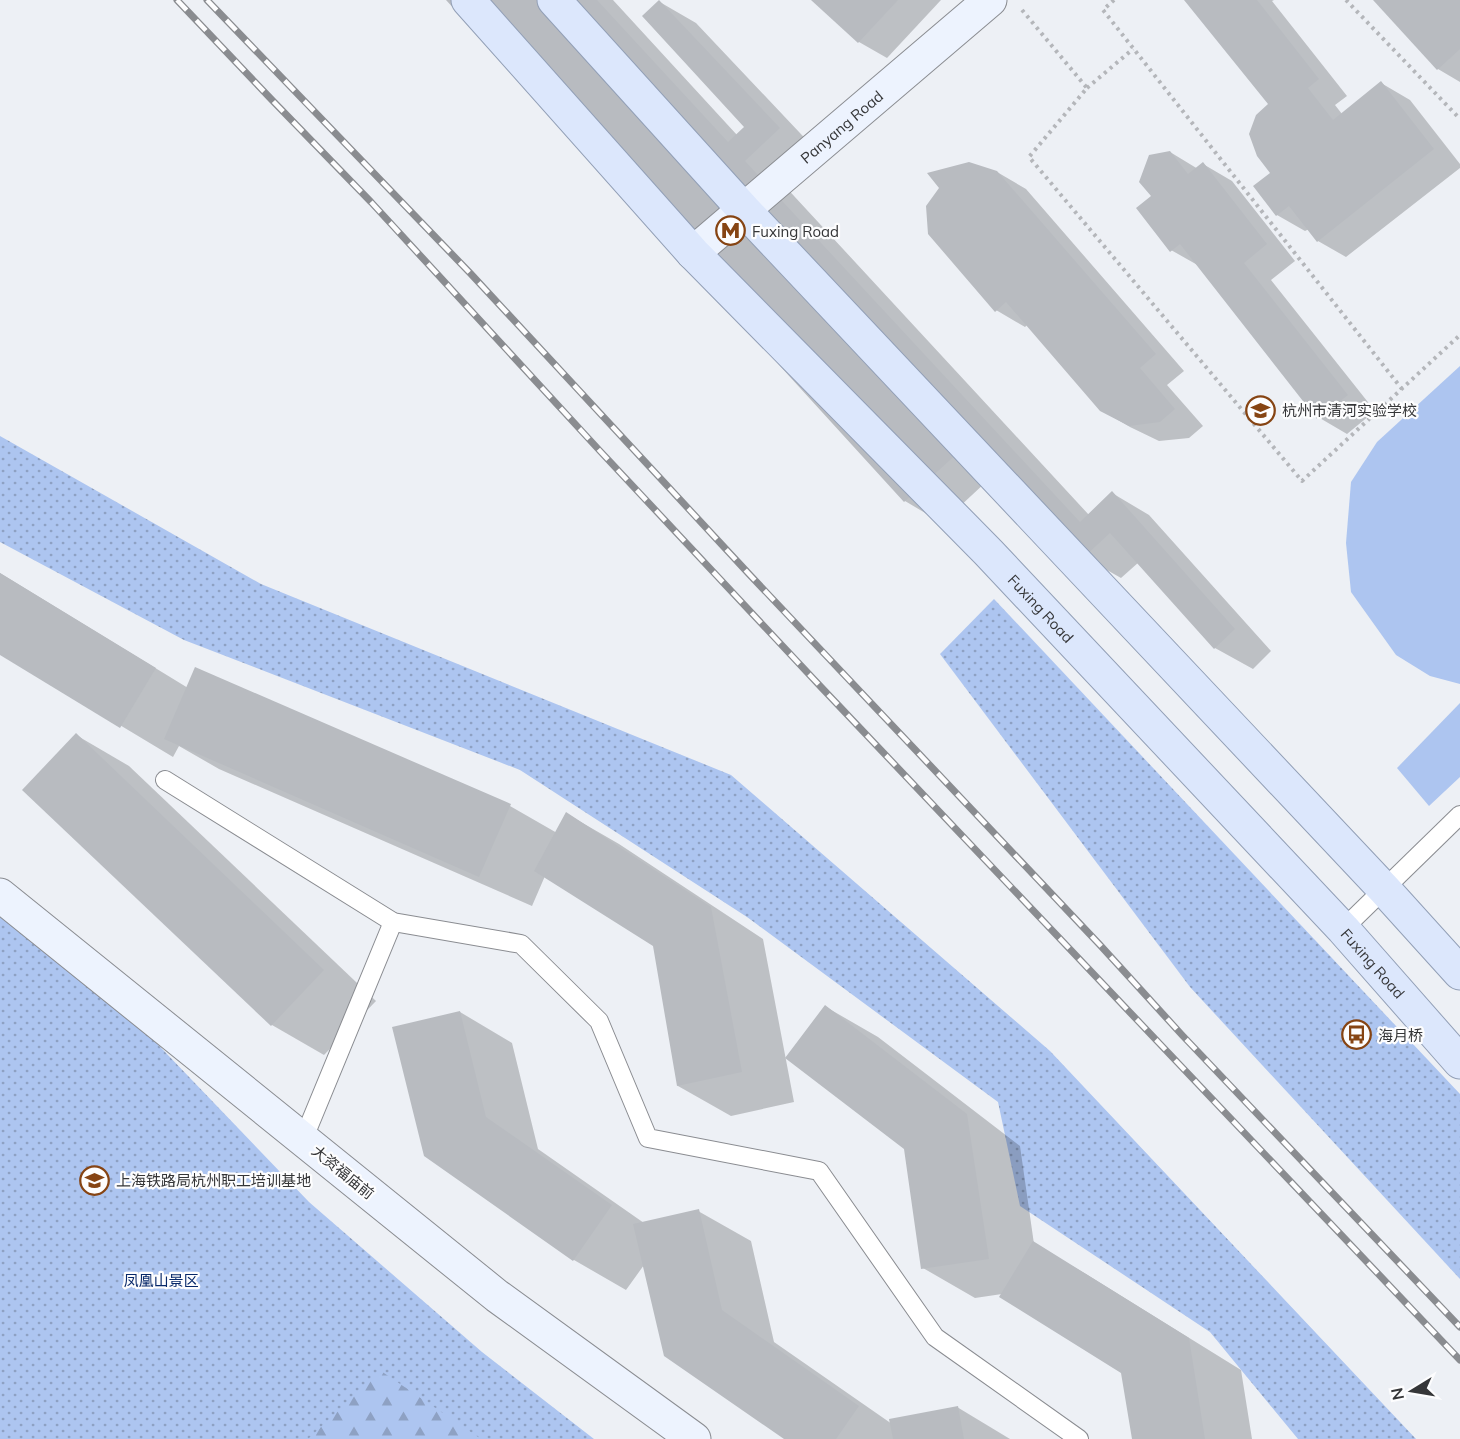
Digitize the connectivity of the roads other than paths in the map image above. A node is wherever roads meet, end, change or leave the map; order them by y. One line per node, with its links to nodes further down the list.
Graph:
1 (468, 0): 5 (main road, Fuxing Road)
2 (554, 0): 4 (main road)
3 (990, 0): 4 (street, Panyang Road)
4 (744, 210): 5 (street, Panyang Road); 8 (main road)
5 (693, 253): 11 (main road, Fuxing Road)
6 (165, 780): 10 (lane)
7 (1460, 815): 8 (lane)
8 (1384, 889): 11 (lane); 12 (main road)
9 (0, 895): 14 (street, 大资福庙前)
10 (393, 922): 14 (lane); 16 (lane)
11 (1343, 929): 13 (main road, Fuxing Road)
12 (1460, 973)
13 (1460, 1062)
14 (303, 1140): 15 (street, 大资福庙前)
15 (694, 1439)
16 (1079, 1439)

